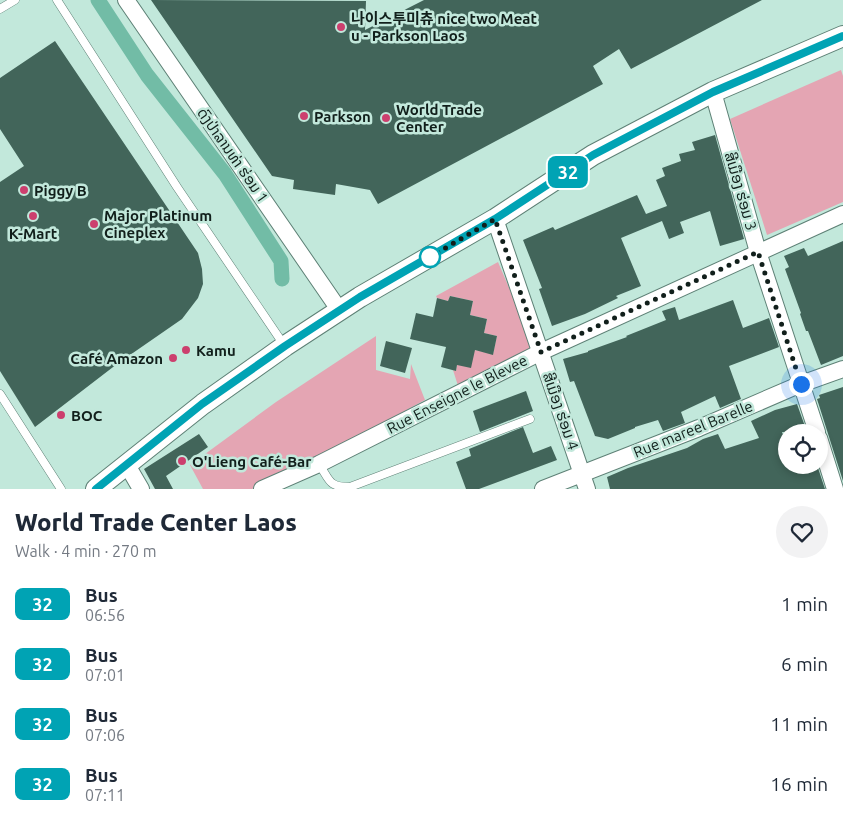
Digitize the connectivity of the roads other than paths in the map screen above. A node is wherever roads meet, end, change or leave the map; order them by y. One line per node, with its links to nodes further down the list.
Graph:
1 (15, 0): 4 (lane)
2 (57, 0): 11 (lane)
3 (126, 0): 10 (street, ດົງປ່າລານທ່າ ຮ່ອມ 1)
4 (0, 9)
5 (843, 36): 6 (street)
6 (713, 92): 8 (street); 9 (street, ສີເມືອງ ຮ່ອມ 3)
7 (843, 214): 9 (street, Rue Enseigne le Blevee)
8 (495, 219): 10 (street); 12 (street, ສີເມືອງ ຮ່ອມ 4)
9 (758, 252): 12 (street, Rue Enseigne le Blevee); 14 (street, ສີເມືອງ ຮ່ອມ 3)
10 (340, 310): 11 (street)
11 (285, 346): 19 (street)
12 (541, 352): 18 (street, Rue Enseigne le Blevee); 21 (street, ສີເມືອງ ຮ່ອມ 4)
13 (843, 369): 14 (street, Rue mareel Barelle)
14 (801, 384): 17 (street, ສີເມືອງ ຮ່ອມ 3); 21 (street, Rue mareel Barelle)
15 (0, 394): 22 (lane)
16 (530, 418): 18 (lane)
17 (814, 424)
18 (319, 464): 25 (street, Rue Enseigne le Blevee)
19 (128, 465): 23 (street); 24 (street)
20 (828, 467): 27 (street)
21 (585, 482): 26 (street, Rue mareel Barelle)
22 (61, 489)
23 (96, 489)
24 (141, 489)
25 (262, 489)
26 (543, 489)
27 (835, 489)

